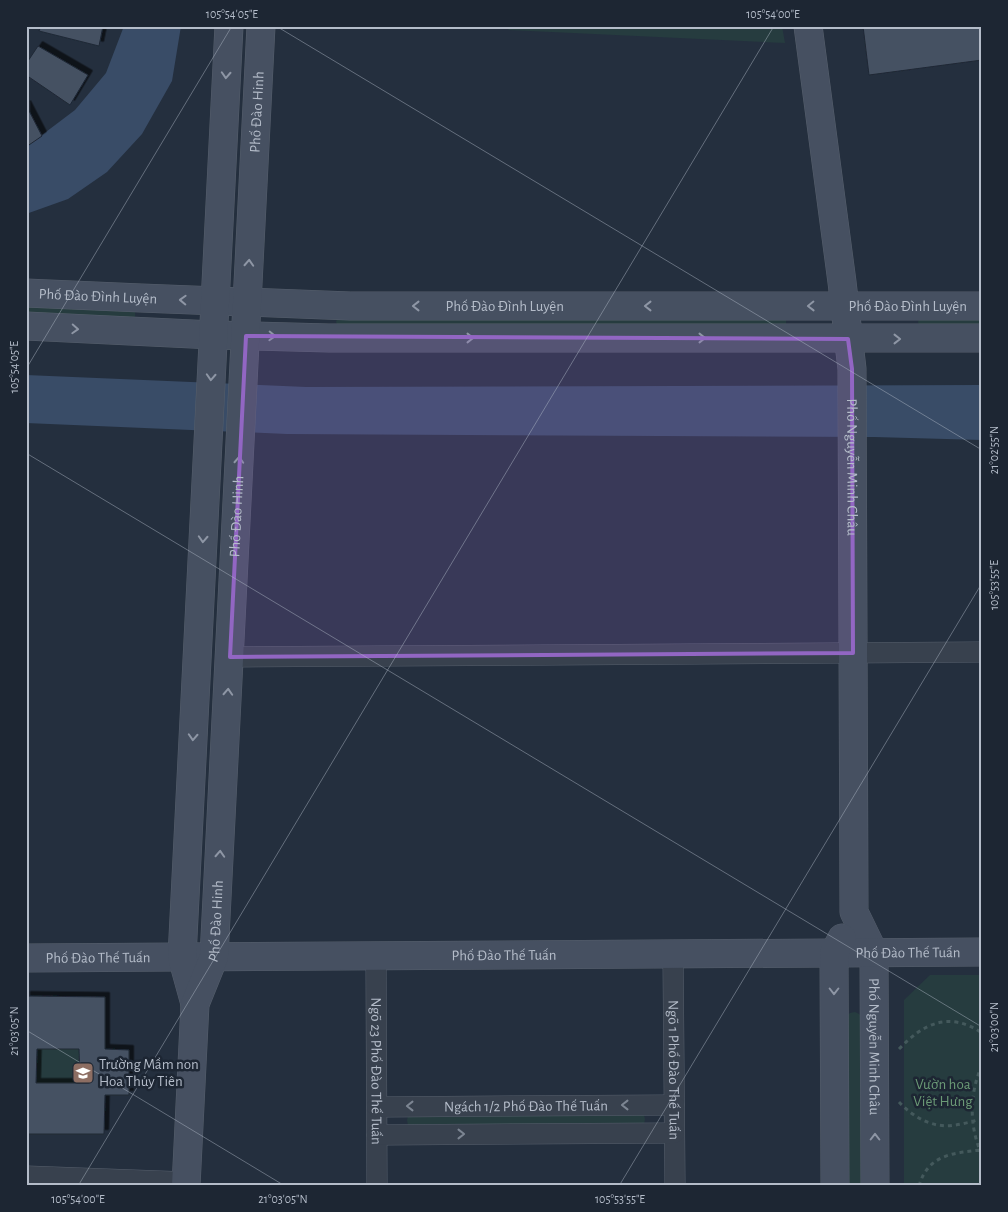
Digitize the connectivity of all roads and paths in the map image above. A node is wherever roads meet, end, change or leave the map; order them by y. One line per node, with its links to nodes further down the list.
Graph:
1 (229, 26): 5 (street, Phố Đào Hinh, one-way to 5)
2 (261, 26): 6 (street, Phố Đào Hinh, one-way to 2)
3 (808, 26): 7 (street, Phố Nguyễn Minh Châu)
4 (26, 293): 5 (street, Phố Đào Đình Luyện, one-way to 4)
5 (215, 301): 6 (street, Phố Đào Đình Luyện); 10 (street, Phố Đào Hinh)
6 (248, 302): 7 (street, Phố Đào Đình Luyện, one-way to 6); 11 (street, Phố Đào Hinh)
7 (845, 305): 8 (street, Phố Đào Đình Luyện); 12 (street, Phố Nguyễn Minh Châu)
8 (982, 306)
9 (26, 326): 10 (street, one-way to 10)
10 (213, 335): 11 (street); 23 (street, Phố Đào Hinh, one-way to 23)
11 (246, 336): 12 (street, one-way to 12); 16 (street, Phố Đào Hinh, one-way to 11)
12 (848, 338): 13 (street, one-way to 13); 15 (street, Phố Nguyễn Minh Châu)
13 (982, 338)
14 (982, 652): 15 (street)
15 (853, 653): 16 (street); 17 (street, Phố Nguyễn Minh Châu)
16 (230, 657): 24 (street, Phố Đào Hinh, one-way to 16)
17 (854, 912): 19 (street, Phố Nguyễn Minh Châu); 20 (street, Phố Nguyễn Minh Châu)
18 (982, 952): 20 (street, Phố Đào Thế Tuấn)
19 (834, 953): 20 (street, Phố Đào Thế Tuấn); 21 (street, Phố Đào Thế Tuấn); 43 (street, Phố Nguyễn Minh Châu, one-way to 43)
20 (874, 953): 44 (street, Phố Nguyễn Minh Châu, one-way to 20)
21 (673, 954): 22 (street, Phố Đào Thế Tuấn); 31 (street, Ngõ 1 Phố Đào Thế Tuấn)
22 (376, 956): 24 (street, Phố Đào Thế Tuấn); 32 (street, Ngõ 23 Phố Đào Thế Tuấn)
23 (182, 957): 24 (street, Phố Đào Thế Tuấn); 25 (street, Phố Đào Thế Tuấn); 26 (street, Phố Đào Hinh)
24 (214, 957): 26 (street, Phố Đào Hinh)
25 (26, 958)
26 (195, 1004): 40 (street, Phố Đào Hinh)
27 (982, 1033): 28 (path)
28 (895, 1053)
29 (982, 1065): 34 (path)
30 (895, 1098): 34 (path)
31 (674, 1105): 32 (street, Ngách 1/2 Phố Đào Thế Tuấn, one-way to 32); 35 (street, Ngõ 1 Phố Đào Thế Tuấn)
32 (377, 1107): 36 (street, Ngõ 23 Phố Đào Thế Tuấn)
33 (982, 1119): 34 (path)
34 (973, 1121): 37 (path)
35 (674, 1133): 36 (street, Ngách 1/2 Phố Đào Thế Tuấn, one-way to 35); 42 (street, Ngõ 1 Phố Đào Thế Tuấn)
36 (377, 1134): 41 (street, Ngõ 23 Phố Đào Thế Tuấn)
37 (981, 1150): 38 (path); 45 (path)
38 (982, 1155)
39 (26, 1176): 40 (street)
40 (186, 1184)
41 (377, 1186)
42 (675, 1186)
43 (835, 1186)
44 (875, 1186)
45 (919, 1186)

